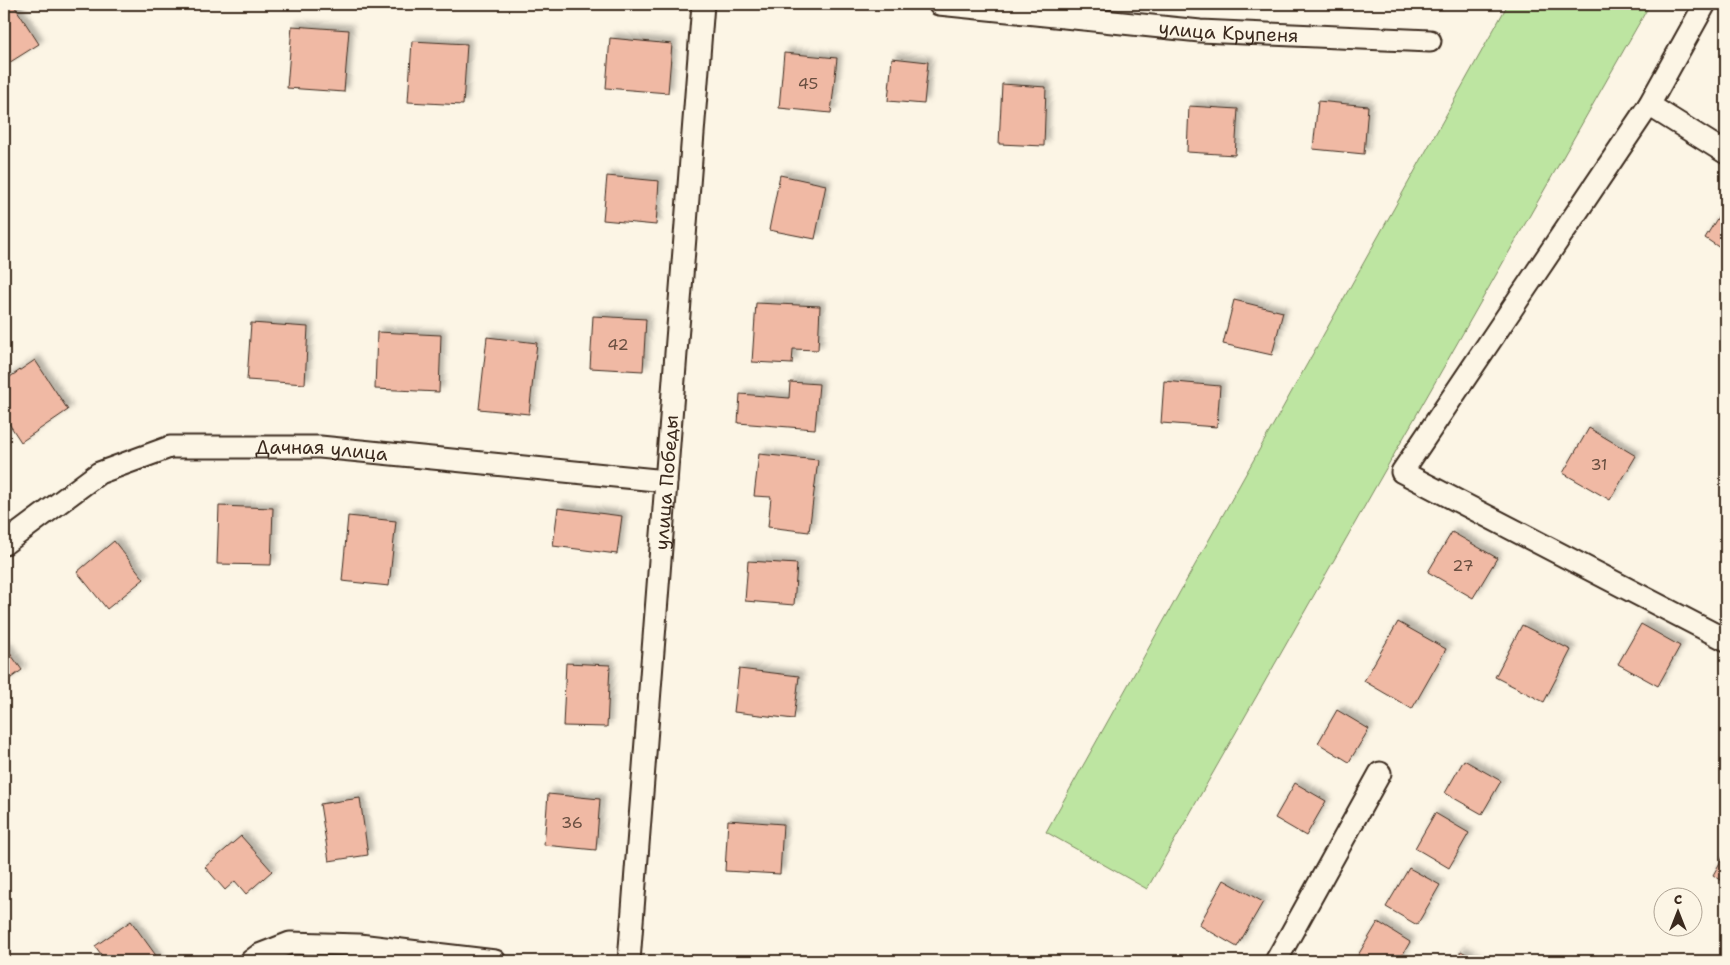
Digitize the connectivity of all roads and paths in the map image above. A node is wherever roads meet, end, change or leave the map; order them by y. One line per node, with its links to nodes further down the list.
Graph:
1 (703, 4): 7 (street, улица Победы)
2 (939, 4): 4 (street, улица Крупеня)
3 (1705, 4): 5 (street)
4 (1430, 41)
5 (1649, 105): 6 (street); 9 (street)
6 (1726, 153)
7 (666, 481): 8 (street, Дачная улица); 13 (street, улица Победы)
8 (4, 544)
9 (1726, 640)
10 (1380, 773): 14 (street)
11 (251, 961): 12 (street)
12 (495, 961)
13 (629, 961)
14 (1276, 961)

